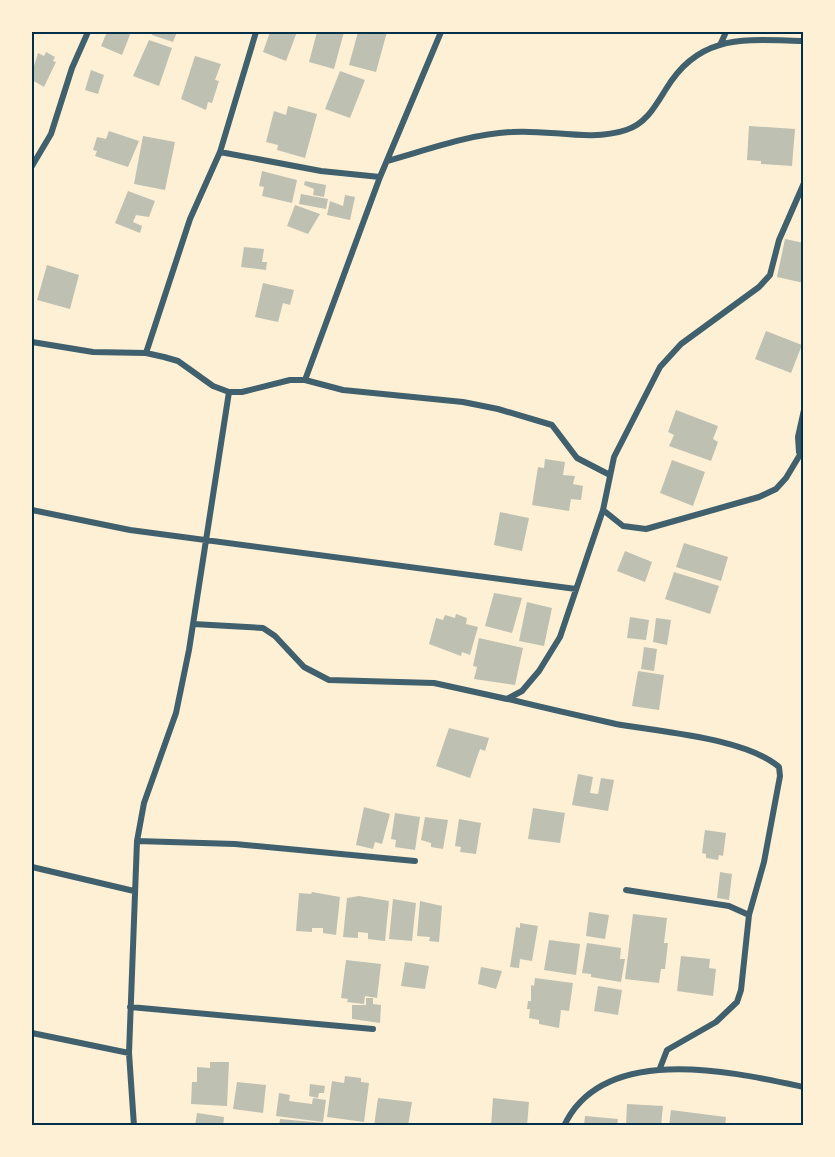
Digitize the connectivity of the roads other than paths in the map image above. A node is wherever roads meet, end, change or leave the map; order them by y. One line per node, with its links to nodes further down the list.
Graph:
1 (88, 32): 9 (street)
2 (256, 32): 7 (street)
3 (441, 32): 8 (street)
4 (726, 32): 6 (street)
5 (804, 41): 6 (street)
6 (721, 43): 8 (street)
7 (220, 152): 10 (street); 13 (street)
8 (387, 161): 10 (street)
9 (32, 166)
10 (380, 177): 14 (street)
11 (804, 183): 18 (street)
12 (32, 342): 13 (street)
13 (146, 353): 15 (street)
14 (306, 380): 15 (street); 18 (street)
15 (229, 392): 21 (street)
16 (804, 411): 17 (street)
17 (801, 450): 20 (street)
18 (608, 474): 20 (street)
19 (32, 510): 21 (street)
20 (603, 510): 22 (street)
21 (206, 539): 22 (street); 23 (street)
22 (576, 589): 24 (street)
23 (193, 624): 24 (street); 25 (street)
24 (507, 699): 30 (street)
25 (137, 841): 26 (street); 29 (street)
26 (415, 861)
27 (32, 867): 29 (street)
28 (626, 890): 30 (street)
29 (134, 891): 31 (street)
30 (749, 915): 35 (street)
31 (130, 1007): 32 (street); 34 (street)
32 (373, 1029)
33 (32, 1033): 34 (street)
34 (129, 1053): 37 (street)
35 (660, 1068): 36 (street); 38 (street)
36 (804, 1087)
37 (134, 1125)
38 (564, 1125)

